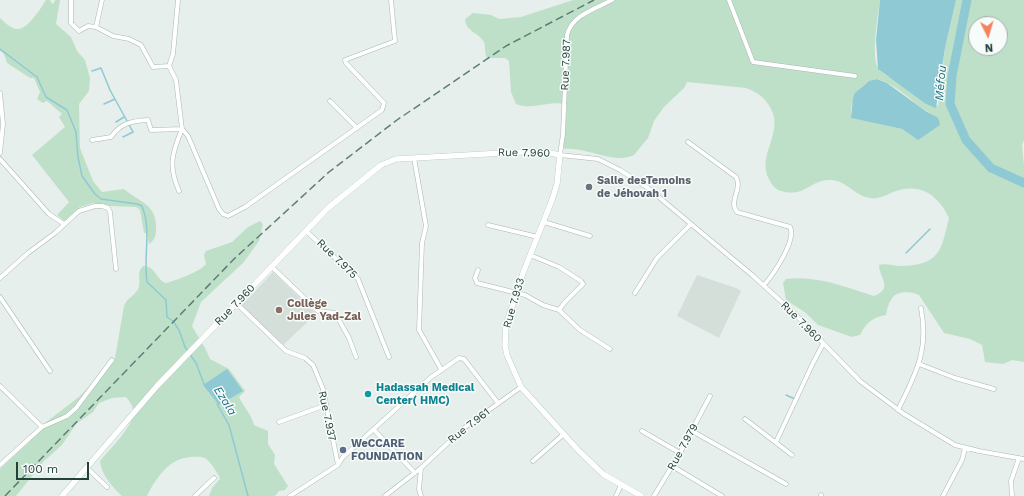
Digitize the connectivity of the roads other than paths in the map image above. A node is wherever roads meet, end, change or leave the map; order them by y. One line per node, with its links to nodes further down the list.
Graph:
1 (71, 0): 7 (street)
2 (102, 0): 7 (street)
3 (178, 0): 8 (street)
4 (391, 0): 12 (street)
5 (612, 0): 17 (street, Rue 7.987)
6 (729, 0): 9 (street)
7 (96, 27): 8 (street)
8 (169, 66): 13 (street)
9 (855, 76)
10 (0, 93): 16 (street)
11 (330, 101): 12 (street)
12 (357, 128): 13 (street)
13 (182, 129): 14 (street); 20 (street)
14 (92, 140)
15 (688, 142): 33 (street)
16 (0, 152)
17 (560, 155): 18 (street, Rue 7.960); 21 (street, Rue 7.933); 23 (street, Rue 7.960)
18 (414, 158): 25 (street, Rue 7.960); 46 (street)
19 (0, 159): 22 (street)
20 (178, 191)
21 (544, 222): 26 (street); 27 (street, Rue 7.933)
22 (64, 224): 30 (street); 32 (street)
23 (691, 224): 33 (street, Rue 7.960); 34 (street)
24 (488, 226): 27 (street)
25 (306, 231): 29 (street, Rue 7.960); 43 (street, Rue 7.975)
26 (590, 236)
27 (538, 237): 28 (street, Rue 7.933)
28 (530, 256): 35 (street, Rue 7.933); 39 (street)
29 (272, 267): 37 (street, Rue 7.960); 42 (street)
30 (116, 269)
31 (478, 270): 35 (street)
32 (0, 278)
33 (764, 285): 40 (street, Rue 7.960)
34 (635, 293)
35 (515, 294): 39 (street); 49 (street, Rue 7.933)
36 (0, 297): 47 (street)
37 (236, 304): 53 (street, Rue 7.937); 71 (street, Rue 7.960)
38 (922, 308): 45 (street)
39 (559, 310): 41 (street)
40 (823, 344): 54 (street, Rue 7.960); 62 (street)
41 (610, 349)
42 (356, 357)
43 (389, 358)
44 (112, 360): 57 (street)
45 (919, 364): 50 (street); 54 (street)
46 (441, 370): 52 (street, Rue 7.937); 58 (street, Rue 7.937)
47 (50, 371)
48 (0, 386): 57 (street)
49 (521, 387): 52 (street, Rue 7.961); 61 (street, Rue 7.933)
50 (994, 389)
51 (710, 396): 60 (street, Rue 7.979)
52 (498, 403): 72 (street, Rue 7.961)
53 (326, 405): 56 (street); 69 (street, Rue 7.937)
54 (898, 410): 63 (street, Rue 7.960)
55 (745, 420): 62 (street)
56 (279, 422)
57 (42, 427): 68 (street)
58 (374, 430): 69 (street, Rue 7.937); 73 (street)
59 (642, 431): 64 (street)
60 (692, 431): 64 (street, Rue 7.979); 75 (street)
61 (564, 434): 67 (street); 76 (street, Rue 7.933)
62 (776, 442): 65 (street)
63 (965, 448): 66 (street, Rue 7.960); 87 (street)
64 (680, 453): 70 (street, Rue 7.979)
65 (792, 455)
66 (1022, 458): 88 (street)
67 (532, 461)
68 (0, 465)
69 (338, 465): 80 (street)
70 (672, 466): 85 (street, Rue 7.979); 86 (street)
71 (86, 467): 77 (street); 78 (street, Rue 7.960)
72 (421, 468): 73 (street, Rue 7.961); 82 (street)
73 (415, 472): 81 (street, Rue 7.961)
74 (214, 478): 79 (street)
75 (786, 484)
76 (621, 485): 83 (street); 84 (street, Rue 7.933)
77 (107, 487)
78 (62, 496)
79 (195, 496)
80 (290, 496)
81 (385, 496)
82 (421, 496)
83 (616, 496)
84 (641, 496)
85 (654, 496)
86 (722, 496)
87 (943, 496)
88 (1012, 496)

